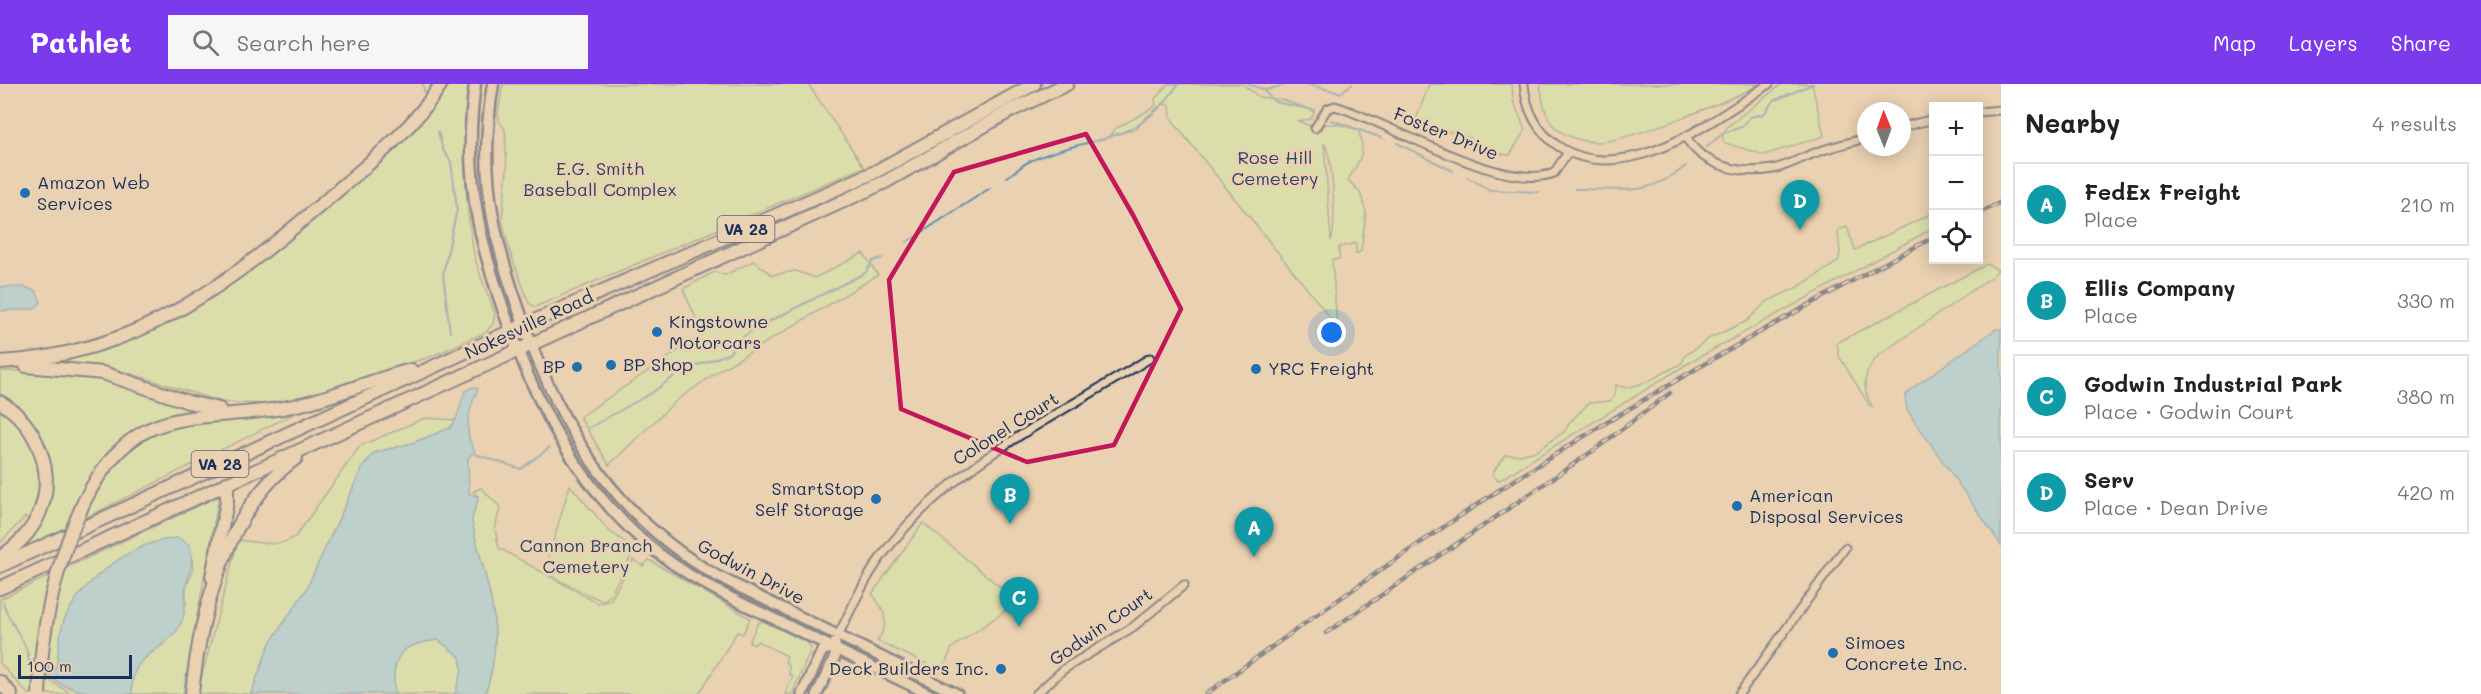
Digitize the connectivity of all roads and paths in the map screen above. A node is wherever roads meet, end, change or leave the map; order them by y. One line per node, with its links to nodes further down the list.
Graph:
1 (441, 84): 22 (highway)
2 (475, 84): 17 (main road, Godwin Drive)
3 (493, 84): 16 (main road, Godwin Drive)
4 (1034, 84): 16 (highway, Nokesville Road / VA 28)
5 (1067, 84): 18 (highway, Nokesville Road / VA 28)
6 (1524, 84): 15 (street)
7 (1769, 84): 13 (street)
8 (2001, 110): 9 (street)
9 (1983, 112)
10 (1929, 120): 11 (street)
11 (1911, 125)
12 (1315, 128): 15 (street, Foster Drive)
13 (1686, 137): 14 (street); 15 (street)
14 (1857, 141)
15 (1568, 152)
16 (524, 325): 17 (highway, Nokesville Road / VA 28); 18 (main road, Godwin Drive)
17 (511, 331): 19 (main road, Godwin Drive); 21 (highway, Nokesville Road / VA 28)
18 (531, 344): 19 (highway, Nokesville Road / VA 28); 27 (street, Godwin Drive)
19 (518, 350): 25 (highway, Nokesville Road / VA 28); 28 (street, Godwin Drive)
20 (1150, 358): 35 (street, Colonel Court)
21 (441, 362): 24 (highway); 31 (highway, Nokesville Road / VA 28)
22 (0, 363): 24 (highway)
23 (0, 402): 30 (highway)
24 (244, 411): 39 (highway, bridge)
25 (332, 435): 26 (highway, Nokesville Road / VA 28); 34 (highway)
26 (228, 483): 33 (highway, Nokesville Road / VA 28); 34 (highway)
27 (649, 526): 28 (street); 35 (street, Godwin Drive)
28 (640, 538): 36 (street, Godwin Drive)
29 (1845, 548): 46 (street)
30 (0, 558)
31 (0, 566)
32 (1184, 585): 45 (street, Godwin Court)
33 (0, 588)
34 (204, 616): 40 (highway)
35 (838, 636): 36 (street); 44 (street, Godwin Drive)
36 (833, 647): 41 (street); 42 (street); 43 (street, Godwin Drive)
37 (0, 682): 38 (highway)
38 (11, 694)
39 (39, 694)
40 (192, 694)
41 (802, 694)
42 (817, 694)
43 (929, 694)
44 (957, 694)
45 (1036, 694)
46 (1739, 694)

